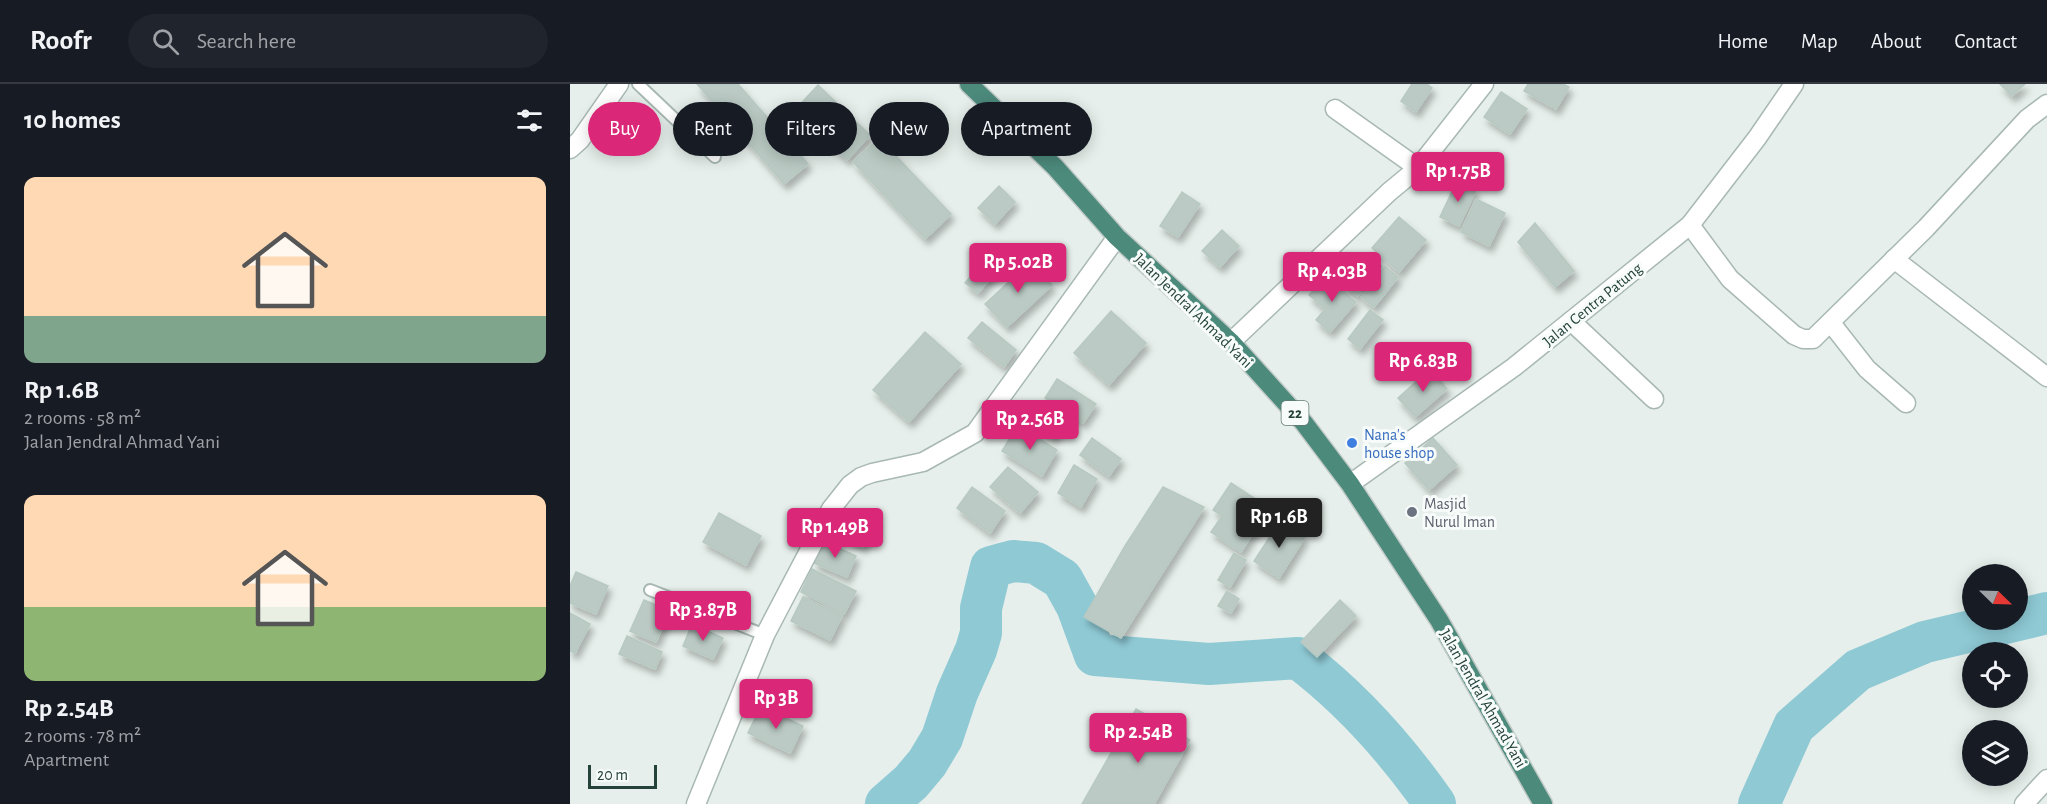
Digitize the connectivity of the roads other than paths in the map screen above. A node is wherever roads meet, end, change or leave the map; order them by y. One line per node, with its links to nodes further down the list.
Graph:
1 (619, 84): 8 (street)
2 (638, 84): 9 (lane)
3 (969, 84): 12 (highway, Jalan Jendral Ahmad Yani / 22)
4 (1484, 84): 10 (street)
5 (1794, 84): 11 (street, Jalan Centra Patung)
6 (1335, 109): 10 (street)
7 (2043, 113): 13 (street)
8 (570, 149)
9 (715, 157)
10 (1418, 168): 16 (street)
11 (1690, 225): 14 (street, Jalan Centra Patung); 15 (street)
12 (1117, 237): 16 (highway, Jalan Jendral Ahmad Yani / 22); 22 (street)
13 (1894, 259): 15 (street); 17 (street)
14 (1571, 321): 18 (street); 20 (street, Jalan Centra Patung)
15 (1831, 323): 19 (street)
16 (1231, 342): 20 (highway, Jalan Jendral Ahmad Yani / 22)
17 (2047, 377)
18 (1654, 399)
19 (1906, 404)
20 (1350, 484): 25 (highway, Jalan Jendral Ahmad Yani / 22)
21 (650, 590): 22 (lane)
22 (765, 634): 24 (street)
23 (2047, 779): 26 (street)
24 (696, 804)
25 (1543, 804)
26 (2024, 804)

